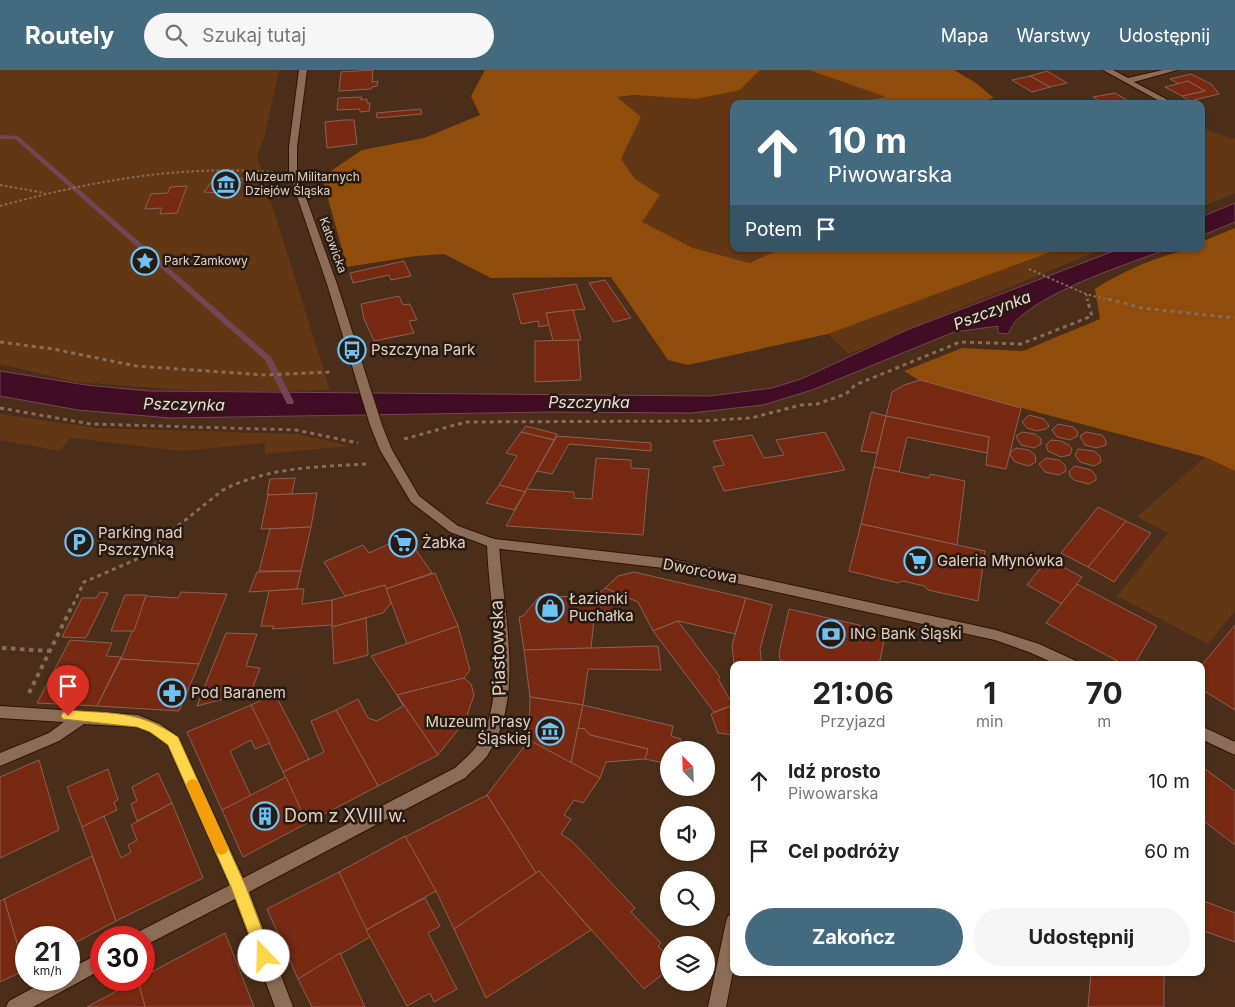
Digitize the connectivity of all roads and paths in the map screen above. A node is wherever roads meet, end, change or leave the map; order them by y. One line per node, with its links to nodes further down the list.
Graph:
1 (303, 70): 6 (street, Katowicka)
2 (1107, 70): 4 (street)
3 (1173, 70): 4 (street)
4 (1126, 81): 5 (street)
5 (1161, 100)
6 (293, 174): 8 (path); 16 (street, Katowicka)
7 (0, 185): 8 (path)
8 (48, 194): 9 (path)
9 (0, 206)
10 (1030, 269): 11 (path)
11 (1086, 294): 12 (path); 17 (path)
12 (1235, 318)
13 (0, 342): 14 (path)
14 (332, 372)
15 (0, 408): 18 (path)
16 (376, 425): 20 (street, Dworcowa)
17 (404, 439)
18 (358, 443)
19 (366, 464): 22 (path)
20 (494, 543): 23 (street, Dworcowa); 30 (street, Piastowska)
21 (2, 648): 22 (path)
22 (50, 651): 25 (path)
23 (1062, 661)
24 (0, 712): 25 (street)
25 (20, 713): 26 (street)
26 (84, 716): 29 (street); 30 (street)
27 (1205, 734): 28 (street)
28 (1235, 750)
29 (0, 760)
30 (238, 887): 31 (street, Piastowska); 35 (street)
31 (155, 932)
32 (730, 942): 36 (street)
33 (45, 991): 34 (street)
34 (15, 1007)
35 (284, 1007)
36 (717, 1007)

